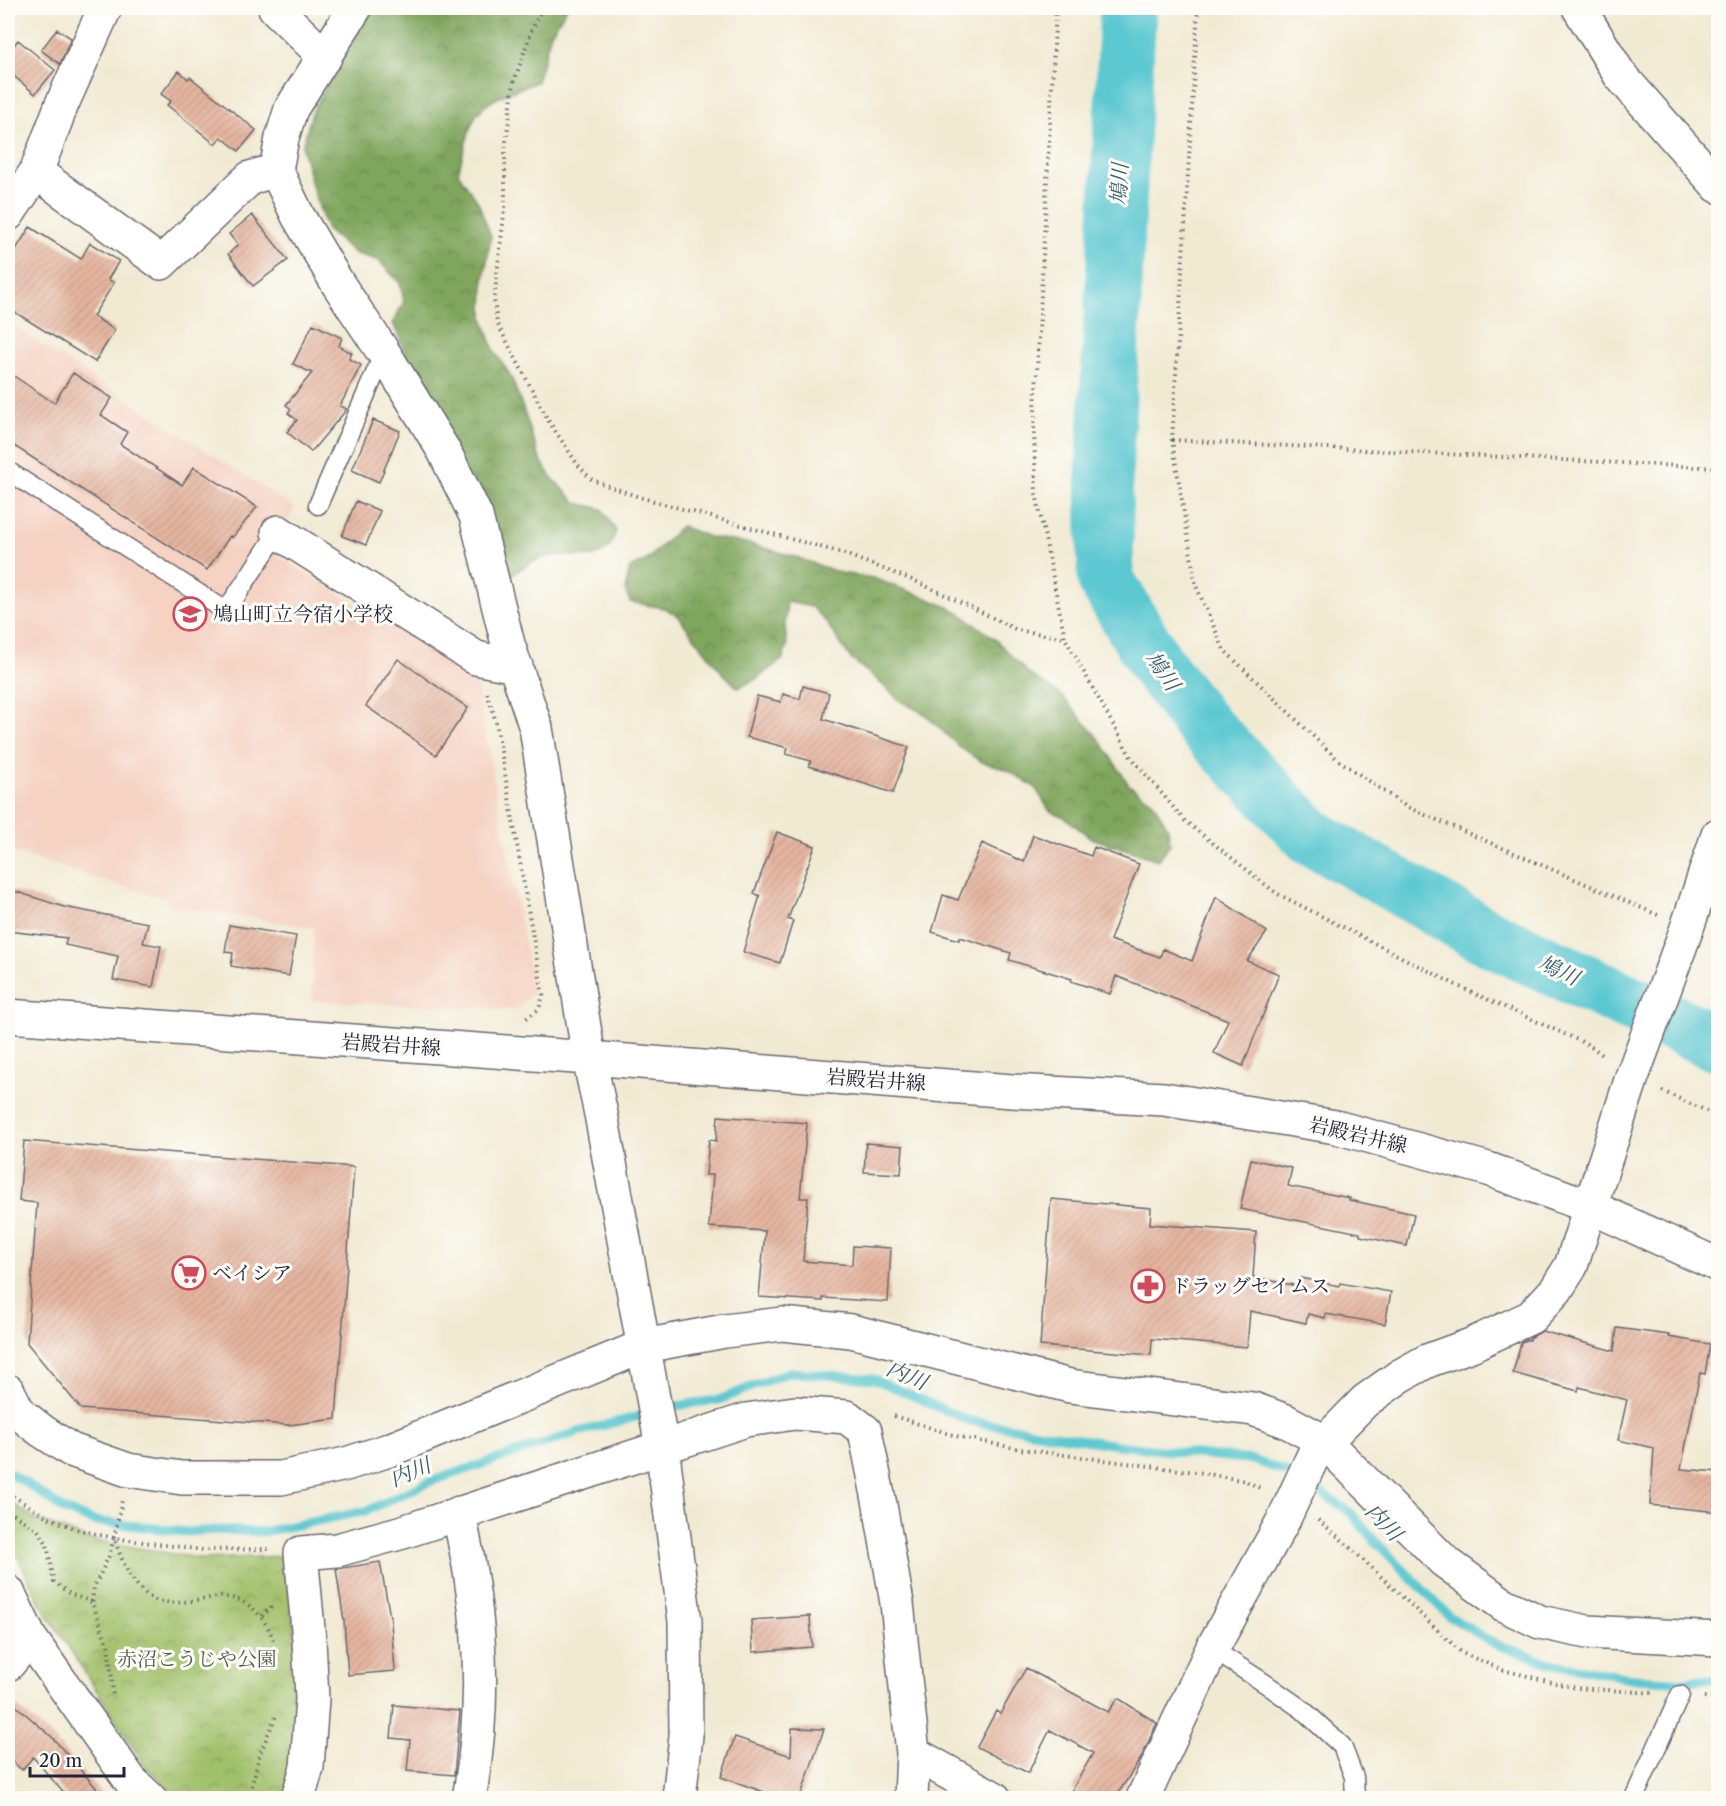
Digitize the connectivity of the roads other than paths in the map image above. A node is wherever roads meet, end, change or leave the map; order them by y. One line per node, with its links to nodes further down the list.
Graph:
1 (105, 8): 7 (street)
2 (275, 8): 5 (street)
3 (355, 8): 5 (street)
4 (1579, 8): 8 (street)
5 (325, 57): 6 (street)
6 (276, 170): 7 (street); 10 (street)
7 (36, 172): 9 (street)
8 (1719, 186)
9 (8, 214)
10 (384, 353): 12 (lane); 14 (street)
11 (8, 471): 13 (lane)
12 (318, 505)
13 (278, 532): 14 (street)
14 (516, 666): 17 (street)
15 (1719, 835): 18 (street)
16 (8, 1016): 17 (street, 岩殿岩井線)
17 (589, 1058): 18 (street, 岩殿岩井線); 20 (street)
18 (1591, 1207): 19 (street, 岩殿岩井線); 23 (street)
19 (1719, 1265)
20 (644, 1346): 21 (street); 22 (street); 23 (street)
21 (8, 1391)
22 (662, 1447): 24 (street); 31 (street); 35 (street)
23 (1320, 1447): 27 (street); 28 (street)
24 (459, 1513): 33 (street); 34 (street)
25 (8, 1592): 26 (street)
26 (30, 1638): 29 (street); 32 (street)
27 (1719, 1639)
28 (1212, 1649): 38 (street); 39 (lane)
29 (8, 1664)
30 (1680, 1695): 40 (lane)
31 (913, 1753): 36 (street); 37 (street)
32 (133, 1793)
33 (298, 1798)
34 (469, 1798)
35 (678, 1798)
36 (910, 1798)
37 (994, 1798)
38 (1143, 1798)
39 (1355, 1798)
40 (1634, 1798)

